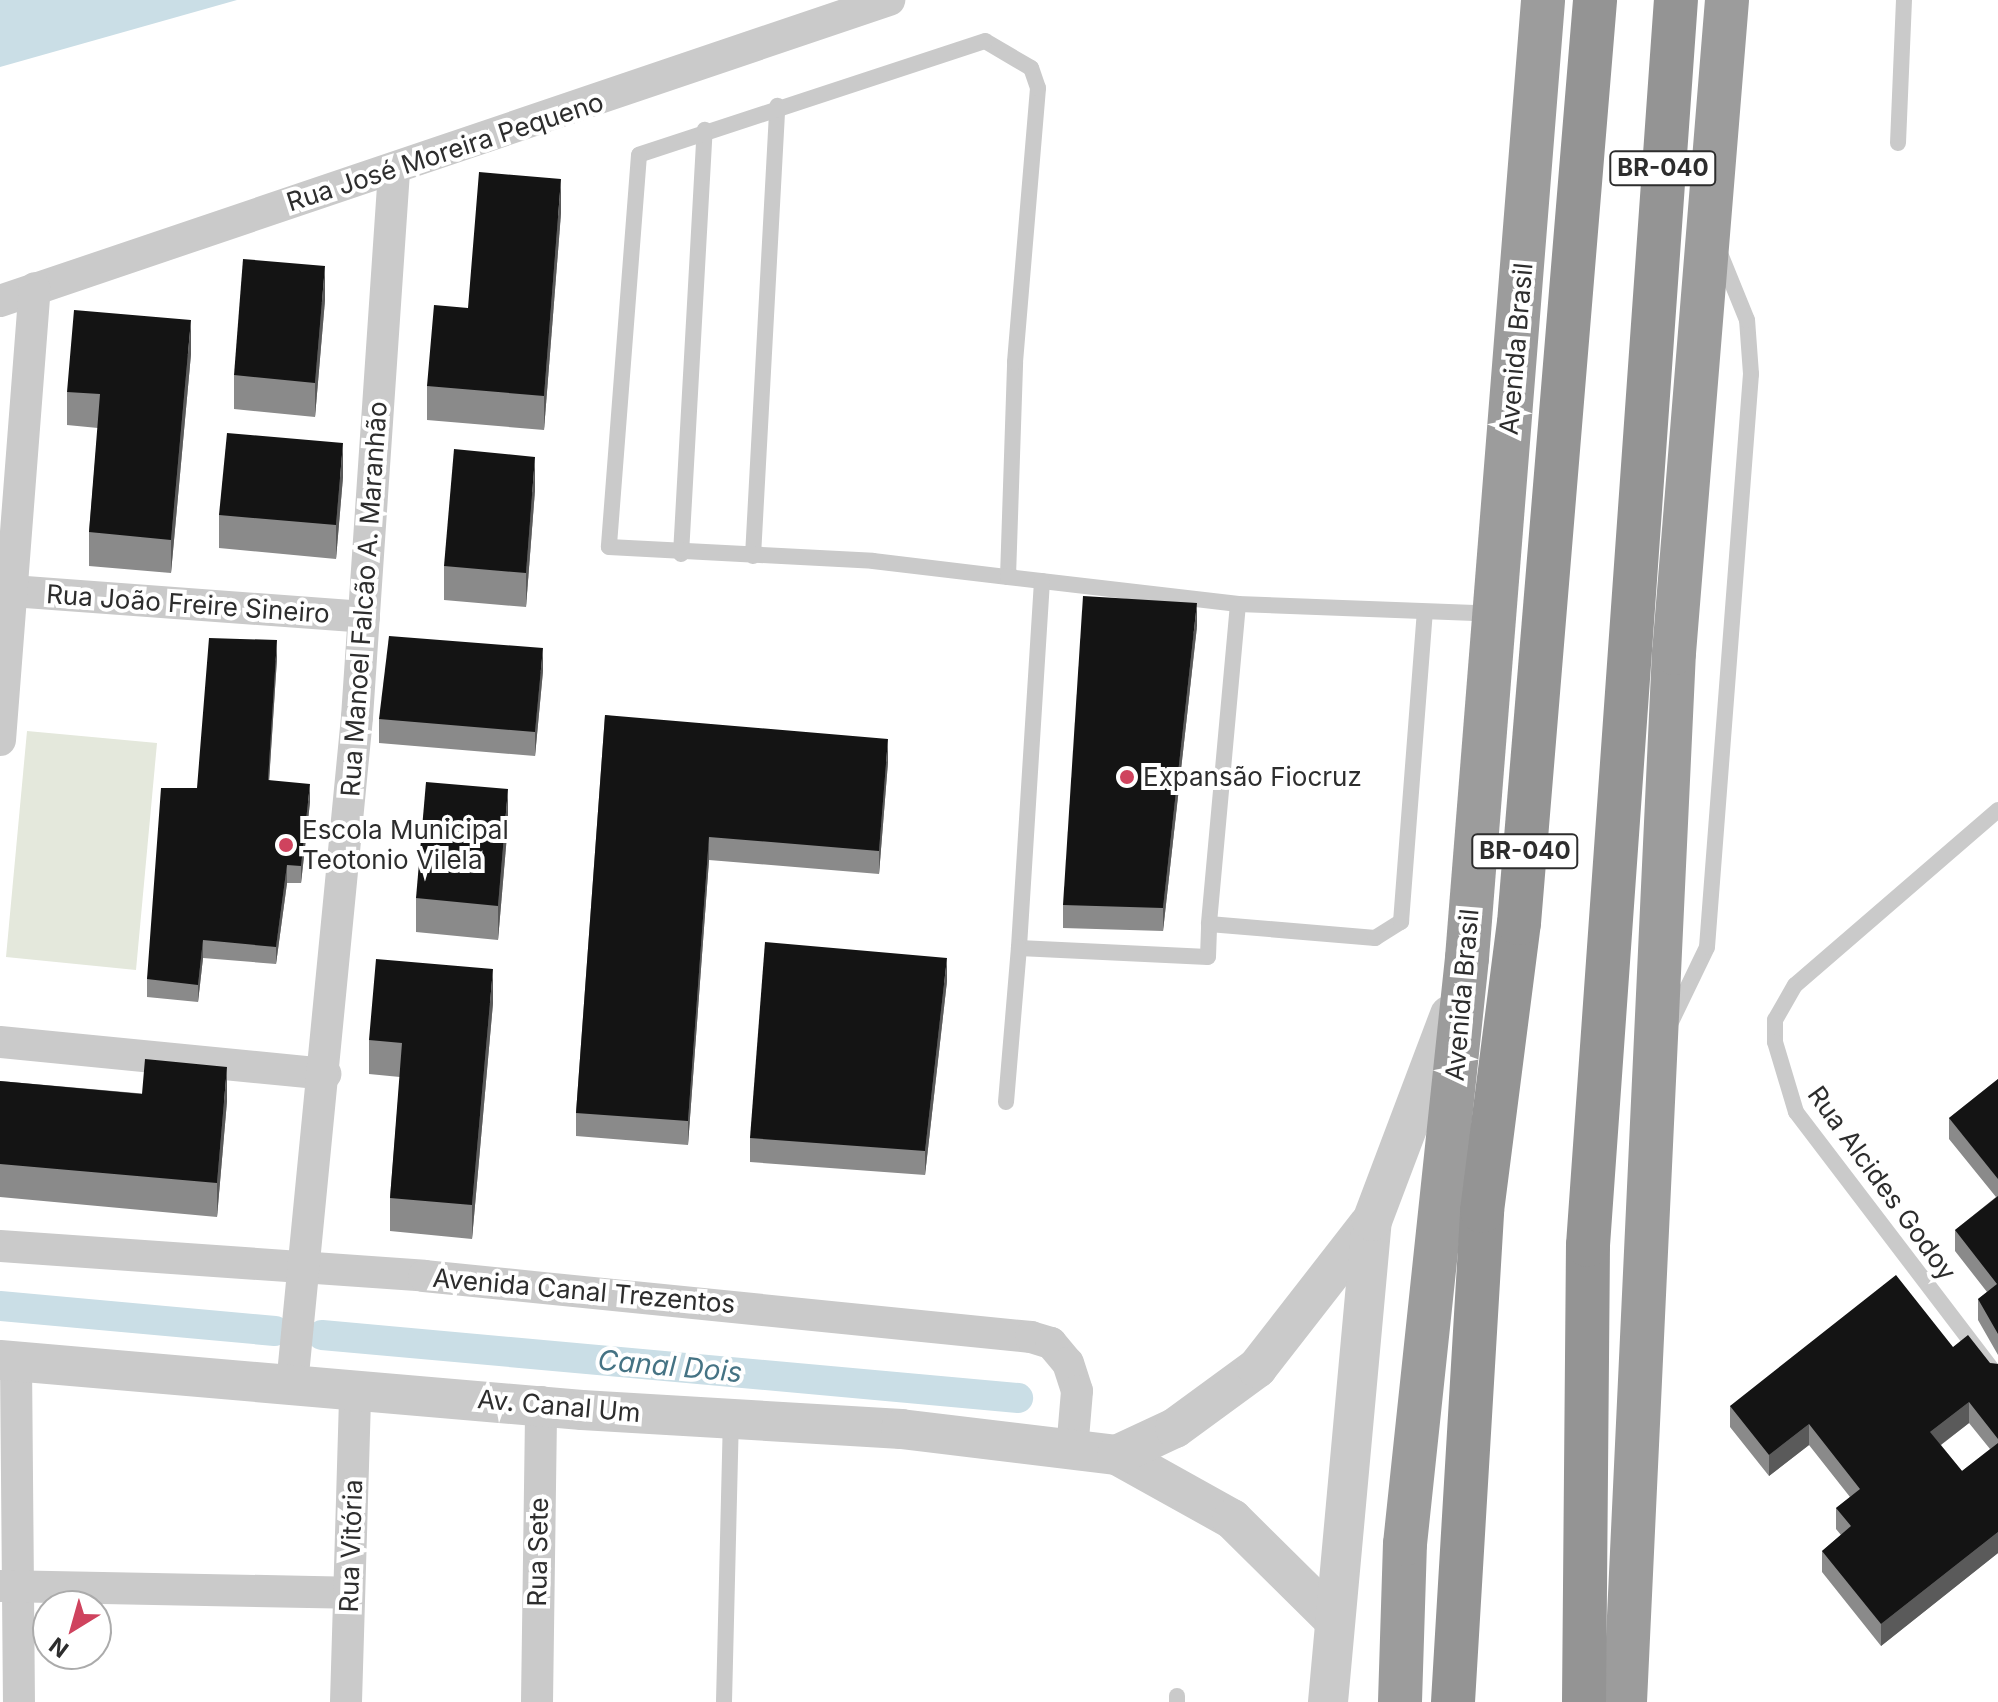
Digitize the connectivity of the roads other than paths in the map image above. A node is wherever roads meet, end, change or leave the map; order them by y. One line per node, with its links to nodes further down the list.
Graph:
1 (889, 0): 10 (street, Rua José Moreira Pequeno)
2 (1543, 0): 13 (highway, Avenida Brasil)
3 (1595, 0): 52 (highway, Avenida Brasil / BR-040)
4 (1676, 0): 53 (highway, BR-040)
5 (1727, 0): 54 (highway)
6 (1904, 0): 9 (lane)
7 (777, 106): 8 (lane); 15 (lane); 16 (lane)
8 (705, 130): 14 (lane); 14 (lane)
9 (1898, 143)
10 (394, 171): 11 (street, Rua José Moreira Pequeno); 22 (street, Rua Manoel Falcão A. Maranhão)
11 (35, 288): 12 (street, Rua José Moreira Pequeno); 18 (street)
12 (0, 301)
13 (1505, 481): 21 (lane); 24 (highway, Avenida Brasil)
14 (681, 554): 15 (lane)
15 (753, 556): 16 (lane)
16 (1008, 577): 17 (lane)
17 (1042, 581): 19 (lane); 27 (lane)
18 (12, 591): 22 (street, Rua João Freire Sineiro); 23 (street)
19 (1238, 604): 20 (lane); 26 (lane)
20 (1425, 613): 21 (lane); 26 (lane)
21 (1475, 613): 24 (lane)
22 (364, 617): 30 (street, Rua Manoel Falcão A. Maranhão)
23 (0, 740)
24 (1481, 747): 28 (highway, Avenida Brasil)
25 (1998, 810): 36 (lane, Rua Alcides Godoy)
26 (1209, 924): 27 (lane)
27 (1019, 948): 31 (lane)
28 (1467, 958): 32 (street); 51 (highway, Avenida Brasil)
29 (0, 1042): 30 (street)
30 (325, 1074): 34 (street, Rua Manoel Falcão A. Maranhão)
31 (1006, 1102)
32 (1372, 1221): 42 (street); 45 (street)
33 (0, 1246): 34 (street, Avenida Canal Trezentos)
34 (307, 1265): 37 (street, Rua Manoel Falcão A. Maranhão); 41 (street, Avenida Canal Trezentos)
35 (8, 1361): 37 (street, Av. Canal Um); 43 (street)
36 (1998, 1377)
37 (292, 1385): 38 (street, Av. Canal Um)
38 (355, 1391): 39 (street, Av. Canal Um); 44 (street, Rua Vitória)
39 (541, 1402): 40 (street, Av. Canal Um); 48 (street, Rua Sete)
40 (731, 1418): 41 (street, Av. Canal Um); 49 (lane)
41 (1072, 1451): 42 (street, Av. Canal Um)
42 (1117, 1455): 45 (street)
43 (9, 1586): 44 (street); 46 (street)
44 (349, 1593): 47 (street, Rua Vitória)
45 (1331, 1617): 50 (street)
46 (19, 1702)
47 (346, 1702)
48 (537, 1702)
49 (724, 1702)
50 (1328, 1702)
51 (1400, 1702)
52 (1453, 1702)
53 (1584, 1702)
54 (1625, 1702)

